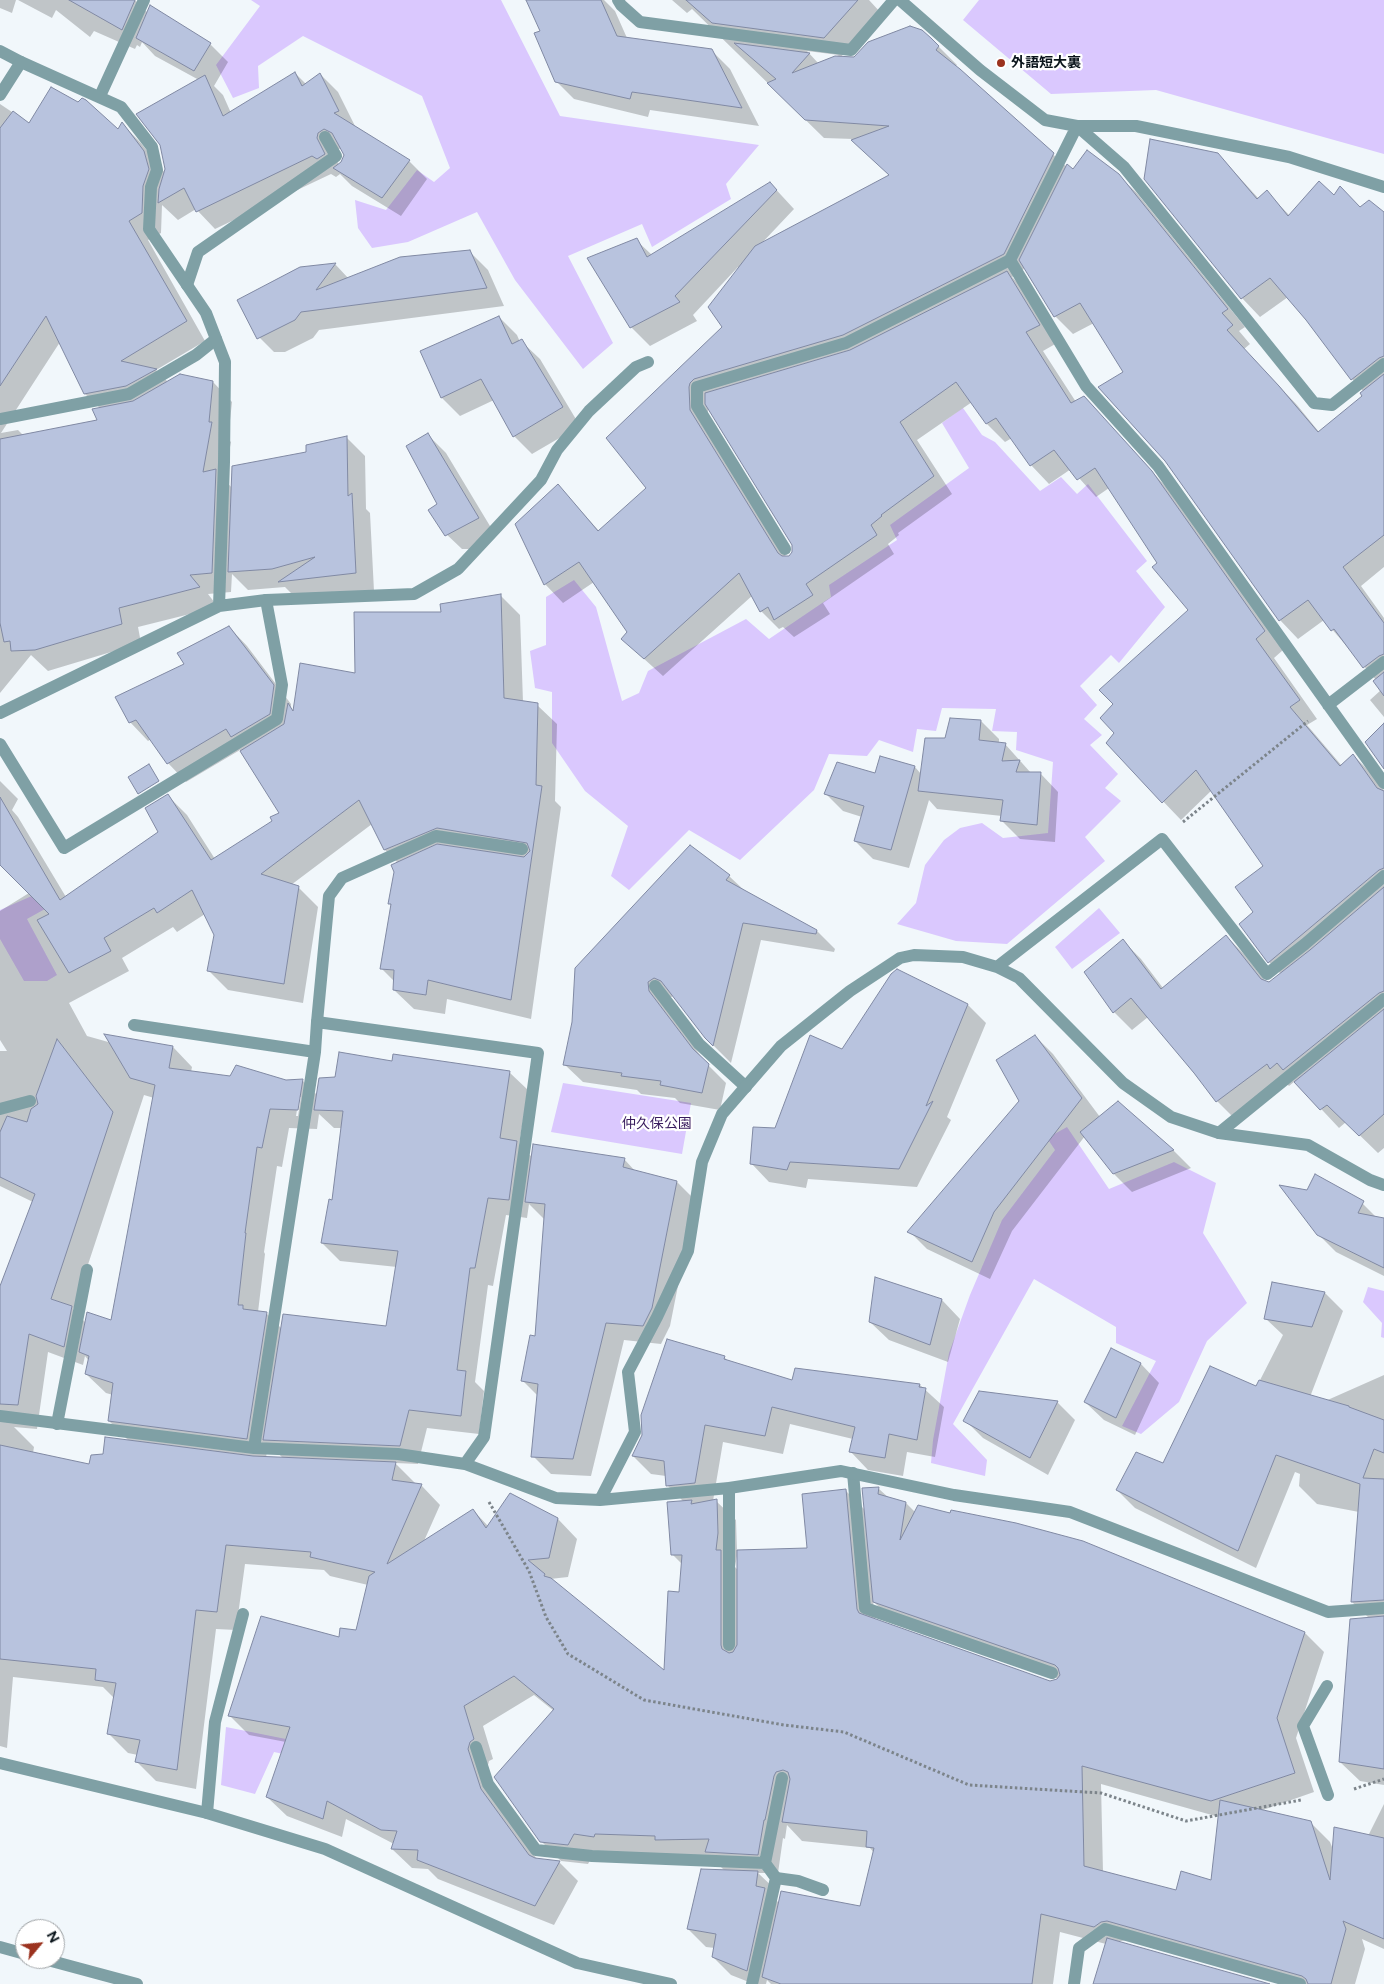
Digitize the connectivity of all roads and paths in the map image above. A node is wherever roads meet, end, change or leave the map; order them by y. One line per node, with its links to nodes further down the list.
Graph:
1 (144, 0): 8 (street)
2 (618, 0): 3 (street)
3 (894, 0)
4 (900, 0): 9 (street)
5 (0, 51): 6 (street)
6 (21, 62): 7 (street); 8 (street)
7 (0, 95)
8 (100, 96): 13 (street)
9 (1077, 126): 11 (street); 12 (street); 16 (street)
10 (325, 137): 13 (street)
11 (1384, 187)
12 (1010, 260): 18 (street); 22 (street)
13 (187, 285): 14 (street)
14 (216, 339): 17 (street); 20 (street)
15 (648, 362): 19 (street)
16 (1384, 364)
17 (0, 419)
18 (785, 549)
19 (266, 600): 20 (street); 24 (street)
20 (219, 606): 23 (street)
21 (1384, 662): 22 (street)
22 (1328, 705): 25 (street); 26 (path)
23 (0, 713)
24 (0, 744)
25 (1384, 783)
26 (1162, 839): 28 (street); 29 (street)
27 (522, 849): 32 (street)
28 (1384, 876)
29 (997, 967): 35 (street); 38 (street)
30 (654, 986): 35 (street)
31 (1384, 999): 38 (street)
32 (317, 1022): 34 (street); 44 (street)
33 (134, 1025): 34 (street)
34 (316, 1052): 43 (street)
35 (746, 1087): 47 (street)
36 (30, 1101): 37 (street)
37 (0, 1109)
38 (1219, 1133): 39 (street)
39 (1384, 1185)
40 (88, 1270): 42 (street)
41 (0, 1416): 42 (street)
42 (57, 1424): 43 (street)
43 (254, 1448): 44 (street)
44 (465, 1464): 47 (street); 57 (path)
45 (853, 1473): 46 (street); 48 (street); 51 (street)
46 (729, 1488): 47 (street); 50 (street)
47 (600, 1500)
48 (1384, 1608)
49 (244, 1614): 58 (street)
50 (729, 1645)
51 (1052, 1673)
52 (1327, 1686): 57 (street)
53 (476, 1747): 59 (street)
54 (0, 1763): 58 (street)
55 (782, 1778): 59 (street)
56 (1384, 1779): 57 (path)
57 (1328, 1794)
58 (207, 1812): 66 (street)
59 (765, 1863): 60 (street)
60 (776, 1878): 61 (street); 67 (street)
61 (824, 1890)
62 (0, 1947): 63 (street)
63 (15, 1951)
64 (65, 1965): 65 (street)
65 (137, 1984)
66 (670, 1984)
67 (752, 1984)
68 (1074, 1984): 69 (street)
69 (1300, 1984)

